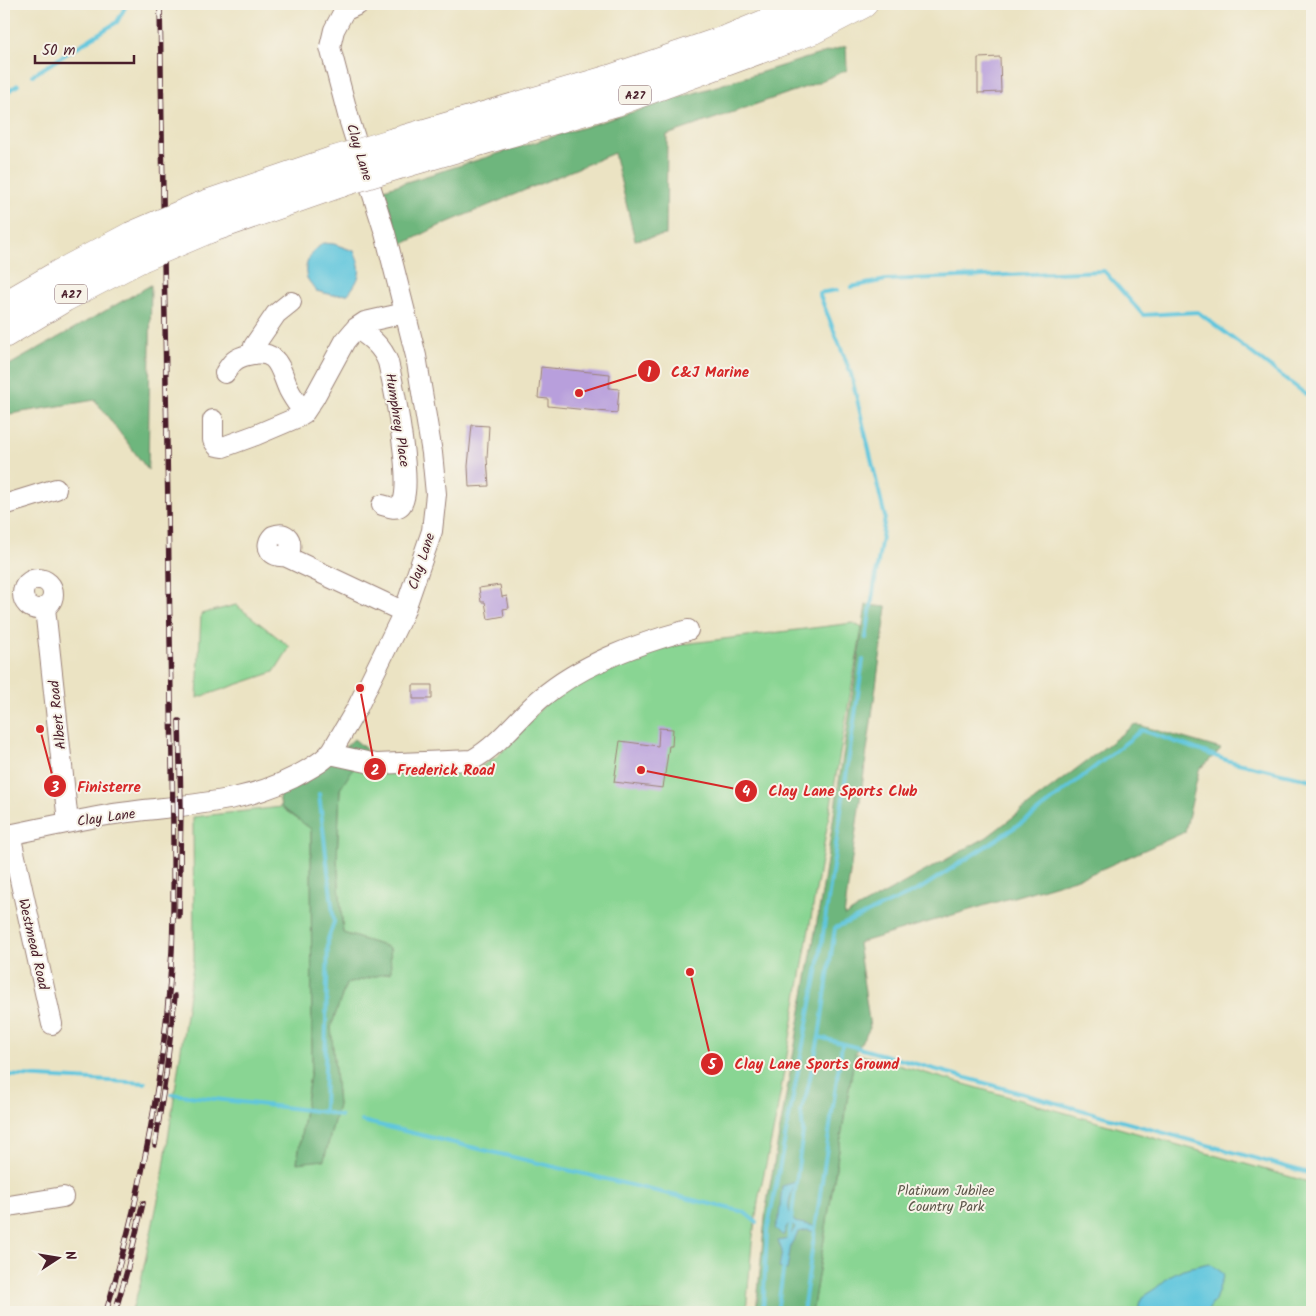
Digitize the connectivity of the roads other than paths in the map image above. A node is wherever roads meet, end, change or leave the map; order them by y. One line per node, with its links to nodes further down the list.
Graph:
1 (359, 4): 8 (street, Clay Lane)
2 (813, 4): 4 (highway, A27)
3 (863, 4): 4 (highway, A27)
4 (395, 154): 5 (highway, A27, bridge)
5 (136, 247): 7 (highway, A27); 10 (highway, A27)
6 (291, 302): 11 (street)
7 (4, 306)
8 (405, 313): 9 (street); 20 (street, Clay Lane)
9 (356, 328): 13 (street); 17 (street, Humphrey Place)
10 (4, 334)
11 (255, 354): 12 (street); 13 (street)
12 (225, 373)
13 (304, 413): 14 (street)
14 (213, 420)
15 (56, 489): 16 (street)
16 (4, 505)
17 (382, 505)
18 (285, 556): 20 (street)
19 (45, 608): 23 (street, Albert Road)
20 (404, 612): 22 (street, Clay Lane)
21 (688, 630): 22 (street)
22 (330, 754): 23 (street, Clay Lane)
23 (68, 822): 24 (street, Clay Lane)
24 (7, 835): 25 (street, Westmead Road)
25 (52, 1024)
26 (63, 1197): 27 (street)
27 (4, 1210)

